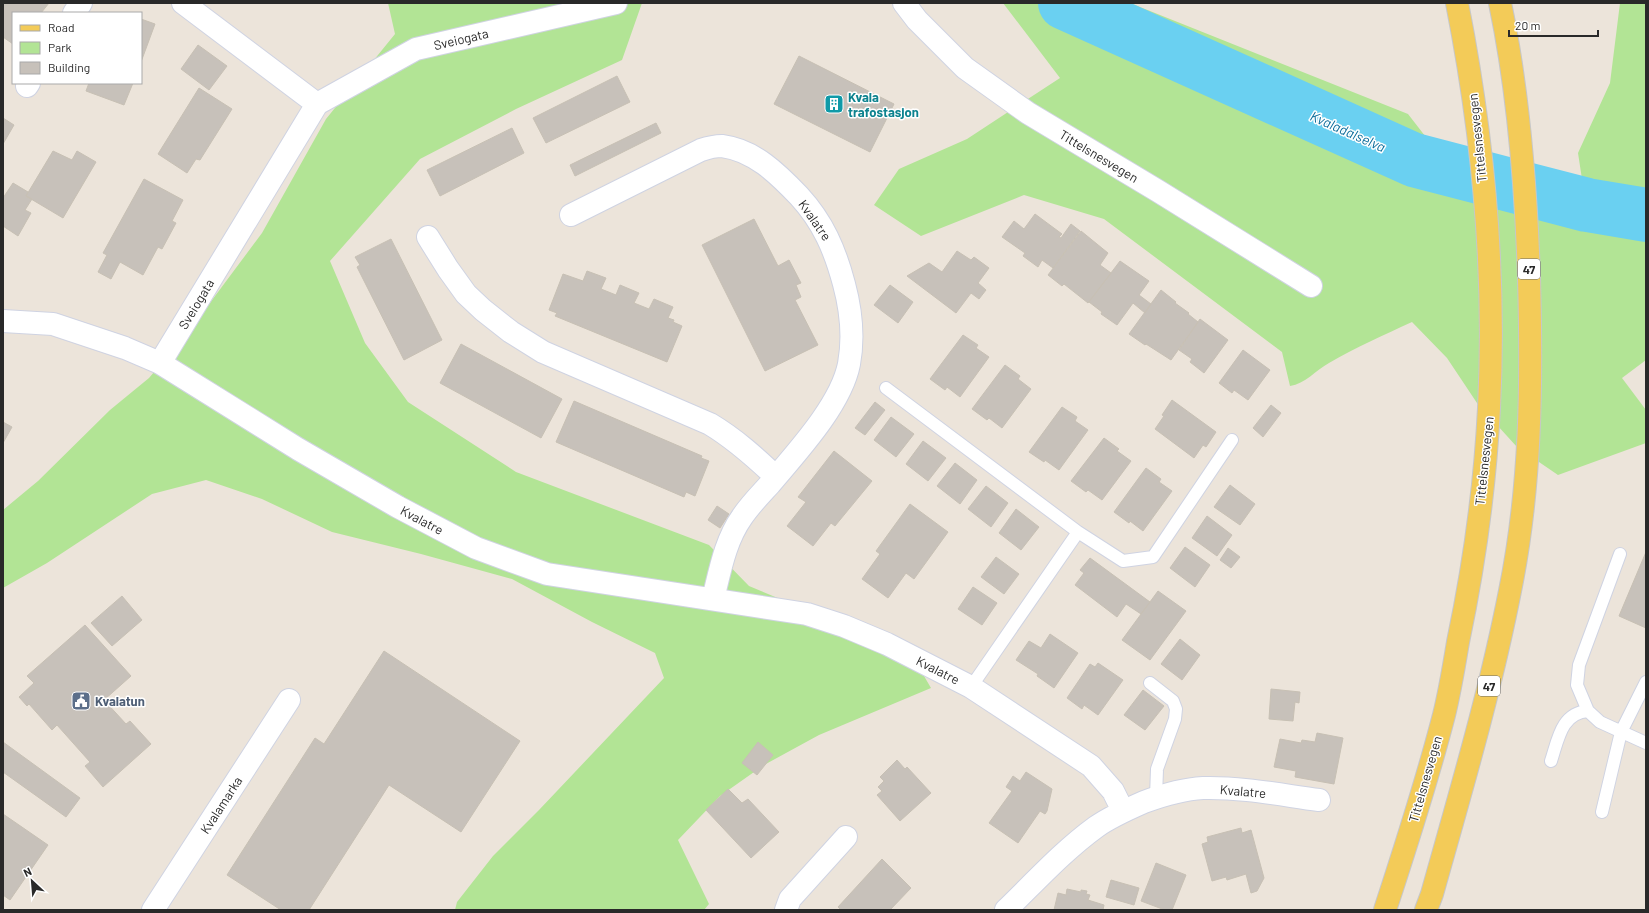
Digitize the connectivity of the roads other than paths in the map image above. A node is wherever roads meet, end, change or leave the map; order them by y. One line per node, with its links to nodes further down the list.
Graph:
1 (81, 3): 7 (street)
2 (184, 3): 8 (street)
3 (616, 3): 8 (street, Sveiogata)
4 (904, 3): 11 (street, Tittelsnesvegen)
5 (1457, 3): 36 (main road, Tittelsnesvegen)
6 (1500, 3): 37 (main road, 47)
7 (75, 12)
8 (317, 104): 13 (street, Sveiogata)
9 (571, 214): 16 (street, Kvalatre)
10 (428, 237): 16 (street)
11 (1311, 286)
12 (3, 321): 13 (street)
13 (160, 363): 19 (street, Kvalatre)
14 (886, 388): 17 (lane)
15 (1232, 440): 17 (lane)
16 (776, 477): 19 (street, Kvalatre)
17 (1078, 532): 22 (lane)
18 (1620, 554): 24 (lane)
19 (713, 599): 22 (street, Kvalatre)
20 (1646, 682): 25 (lane)
21 (1150, 683): 28 (lane)
22 (971, 687): 30 (street, Kvalatre)
23 (289, 700): 33 (street, Kvalamarka)
24 (1588, 711): 25 (lane); 27 (lane)
25 (1622, 732): 26 (lane); 31 (lane)
26 (1646, 743)
27 (1551, 761)
28 (1156, 798): 29 (street, Kvalatre); 30 (street, Kvalatre)
29 (1319, 800)
30 (1123, 811): 35 (street, Kvalatre)
31 (1602, 812)
32 (846, 837): 34 (street)
33 (153, 910)
34 (786, 910)
35 (1006, 910)
36 (1385, 910)
37 (1426, 910)

